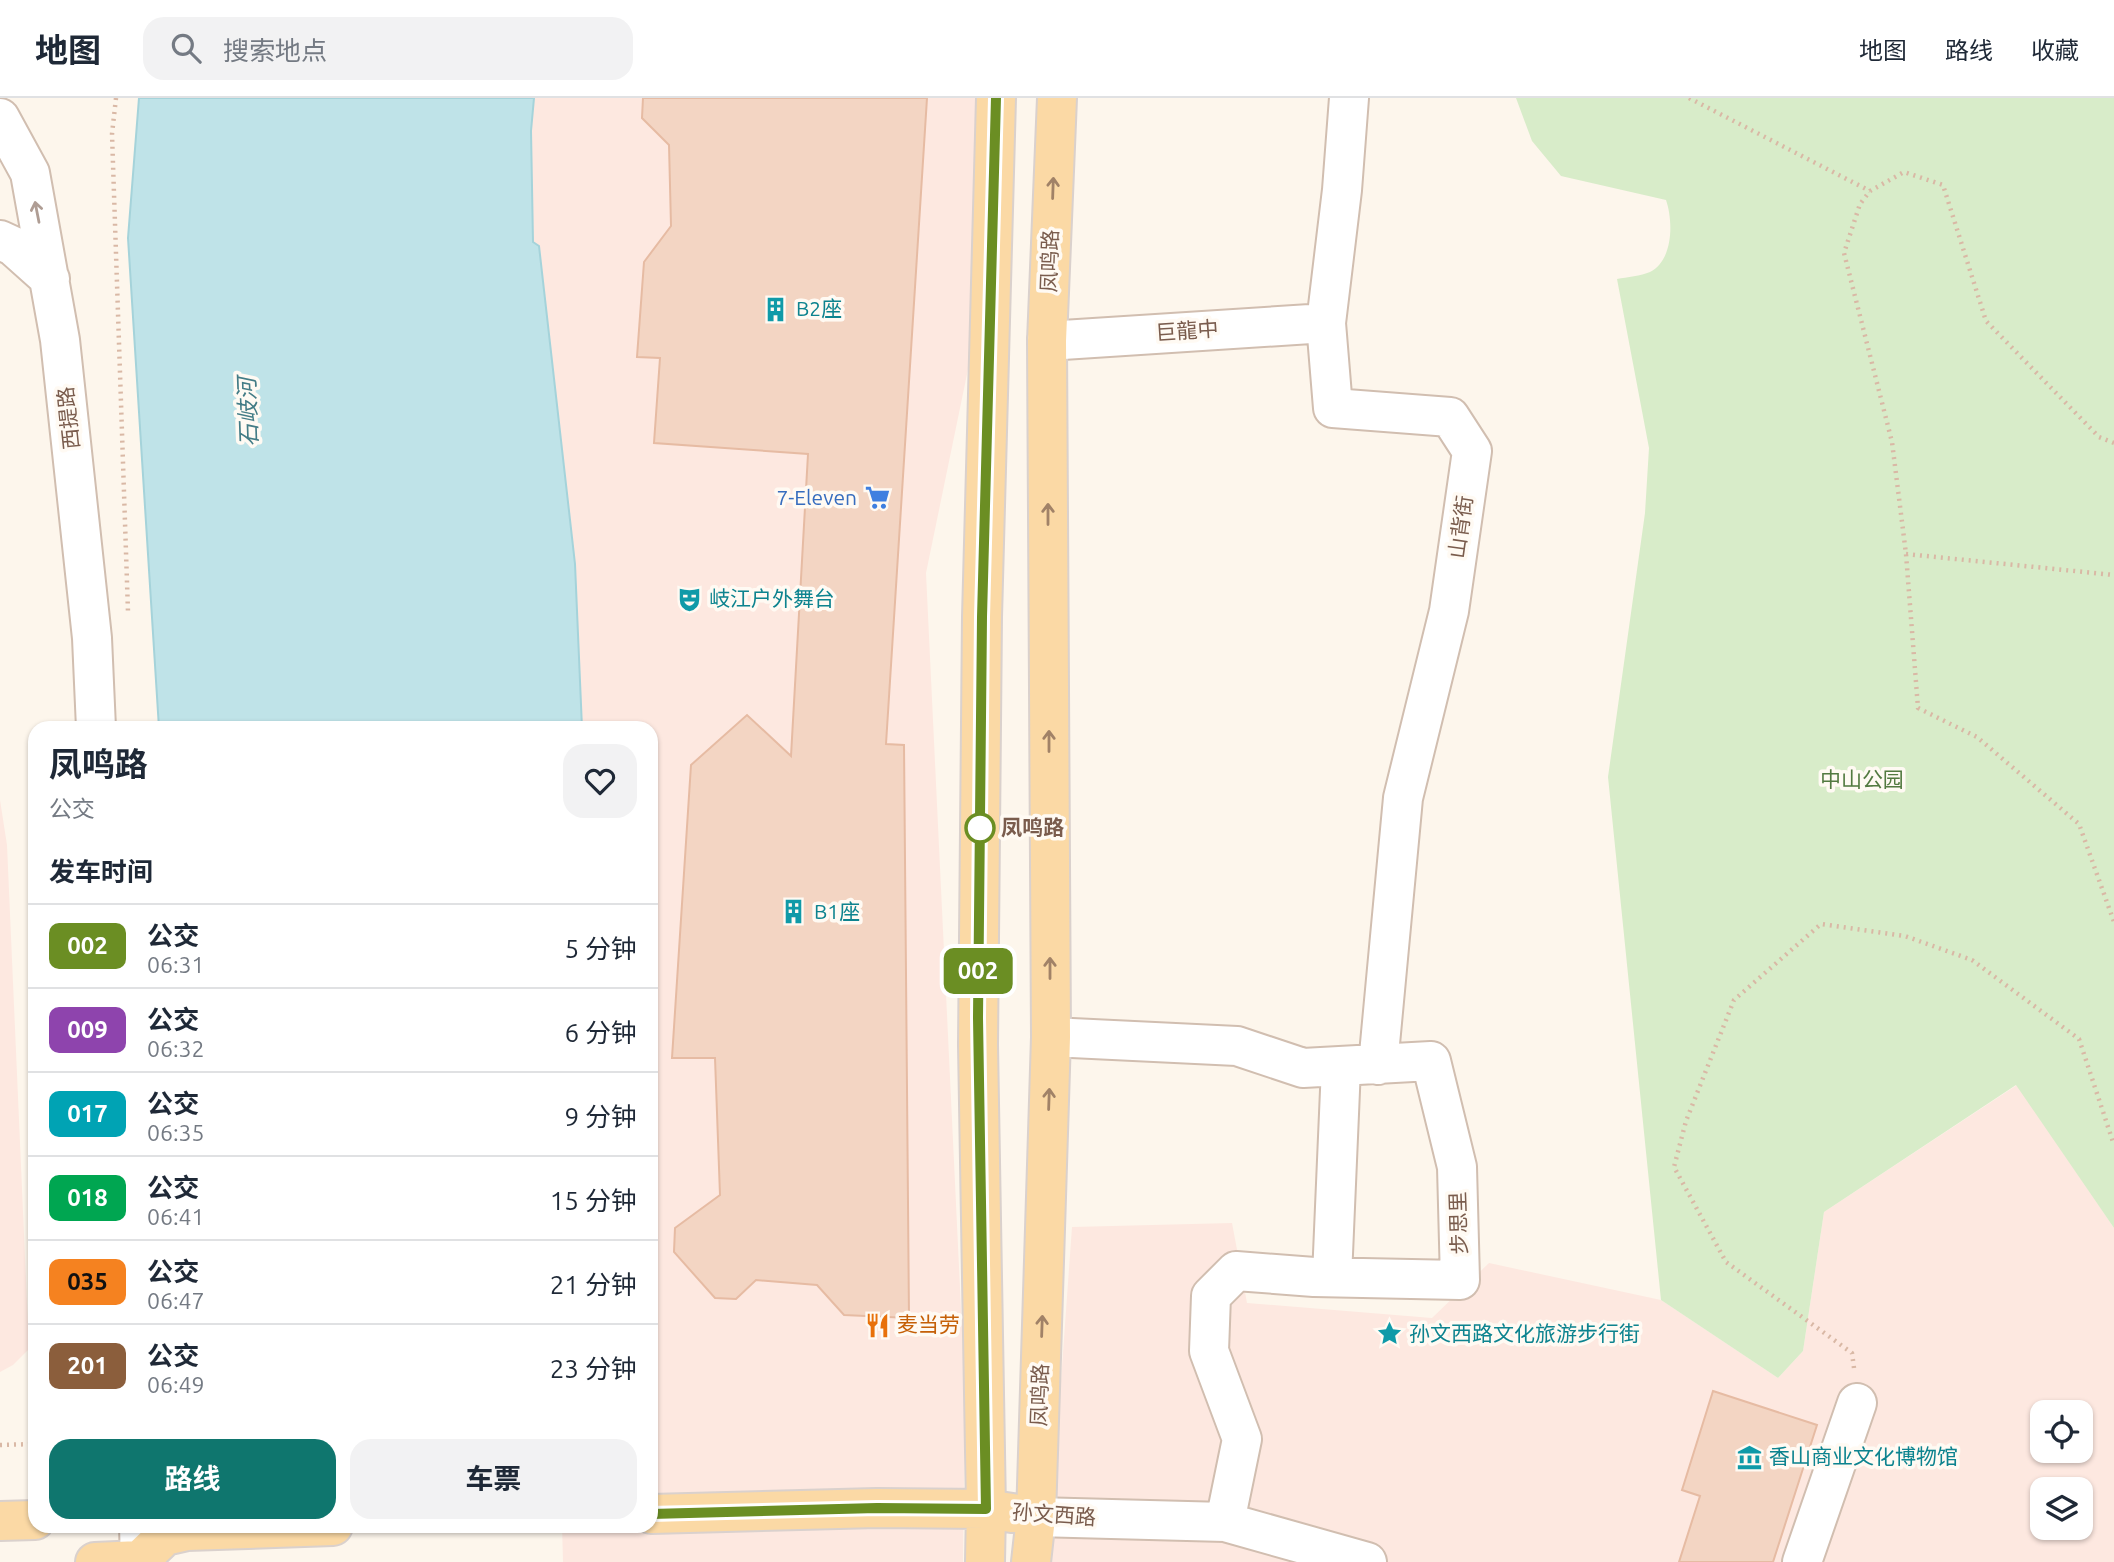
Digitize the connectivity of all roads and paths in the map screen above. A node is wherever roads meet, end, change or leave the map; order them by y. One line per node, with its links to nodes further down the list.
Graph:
1 (117, 98): 15 (path)
2 (996, 98): 25 (main road)
3 (1057, 98): 11 (main road, 凤鸣路, one-way to 3)
4 (1349, 98): 10 (street, 山背街)
5 (1689, 98): 7 (path)
6 (0, 118): 9 (street, 西提路, one-way to 6)
7 (1870, 191): 12 (path); 13 (path)
8 (0, 240): 9 (street)
9 (50, 279): 16 (street, 西提路)
10 (1326, 323): 11 (street, 巨龍中); 19 (street, 山背街)
11 (1047, 341): 18 (main road, 凤鸣路, one-way to 11)
12 (2114, 443)
13 (1906, 554): 14 (path); 17 (path)
14 (2114, 575)
15 (128, 613)
16 (96, 721)
17 (2114, 922)
18 (1051, 1037): 19 (street, 步思里); 27 (main road, 凤鸣路, one-way to 18)
19 (1360, 1066): 21 (street); 21 (street, 步思里)
20 (2114, 1145): 22 (path)
21 (1332, 1277): 30 (street, 步思里)
22 (1857, 1404): 37 (street)
23 (28, 1444): 24 (path)
24 (0, 1445)
25 (986, 1509): 26 (main road, 孙文西路); 27 (main road, 孙文西路); 35 (main road)
26 (658, 1514)
27 (1036, 1517): 30 (street, 孙文西路); 36 (main road, 凤鸣路)
28 (28, 1520): 29 (main road)
29 (0, 1521)
30 (1225, 1522): 33 (street, 孙文西路)
31 (244, 1533): 32 (main road)
32 (156, 1540): 34 (main road)
33 (1343, 1559)
34 (95, 1562)
35 (985, 1562)
36 (1031, 1562)
37 (1802, 1562)

